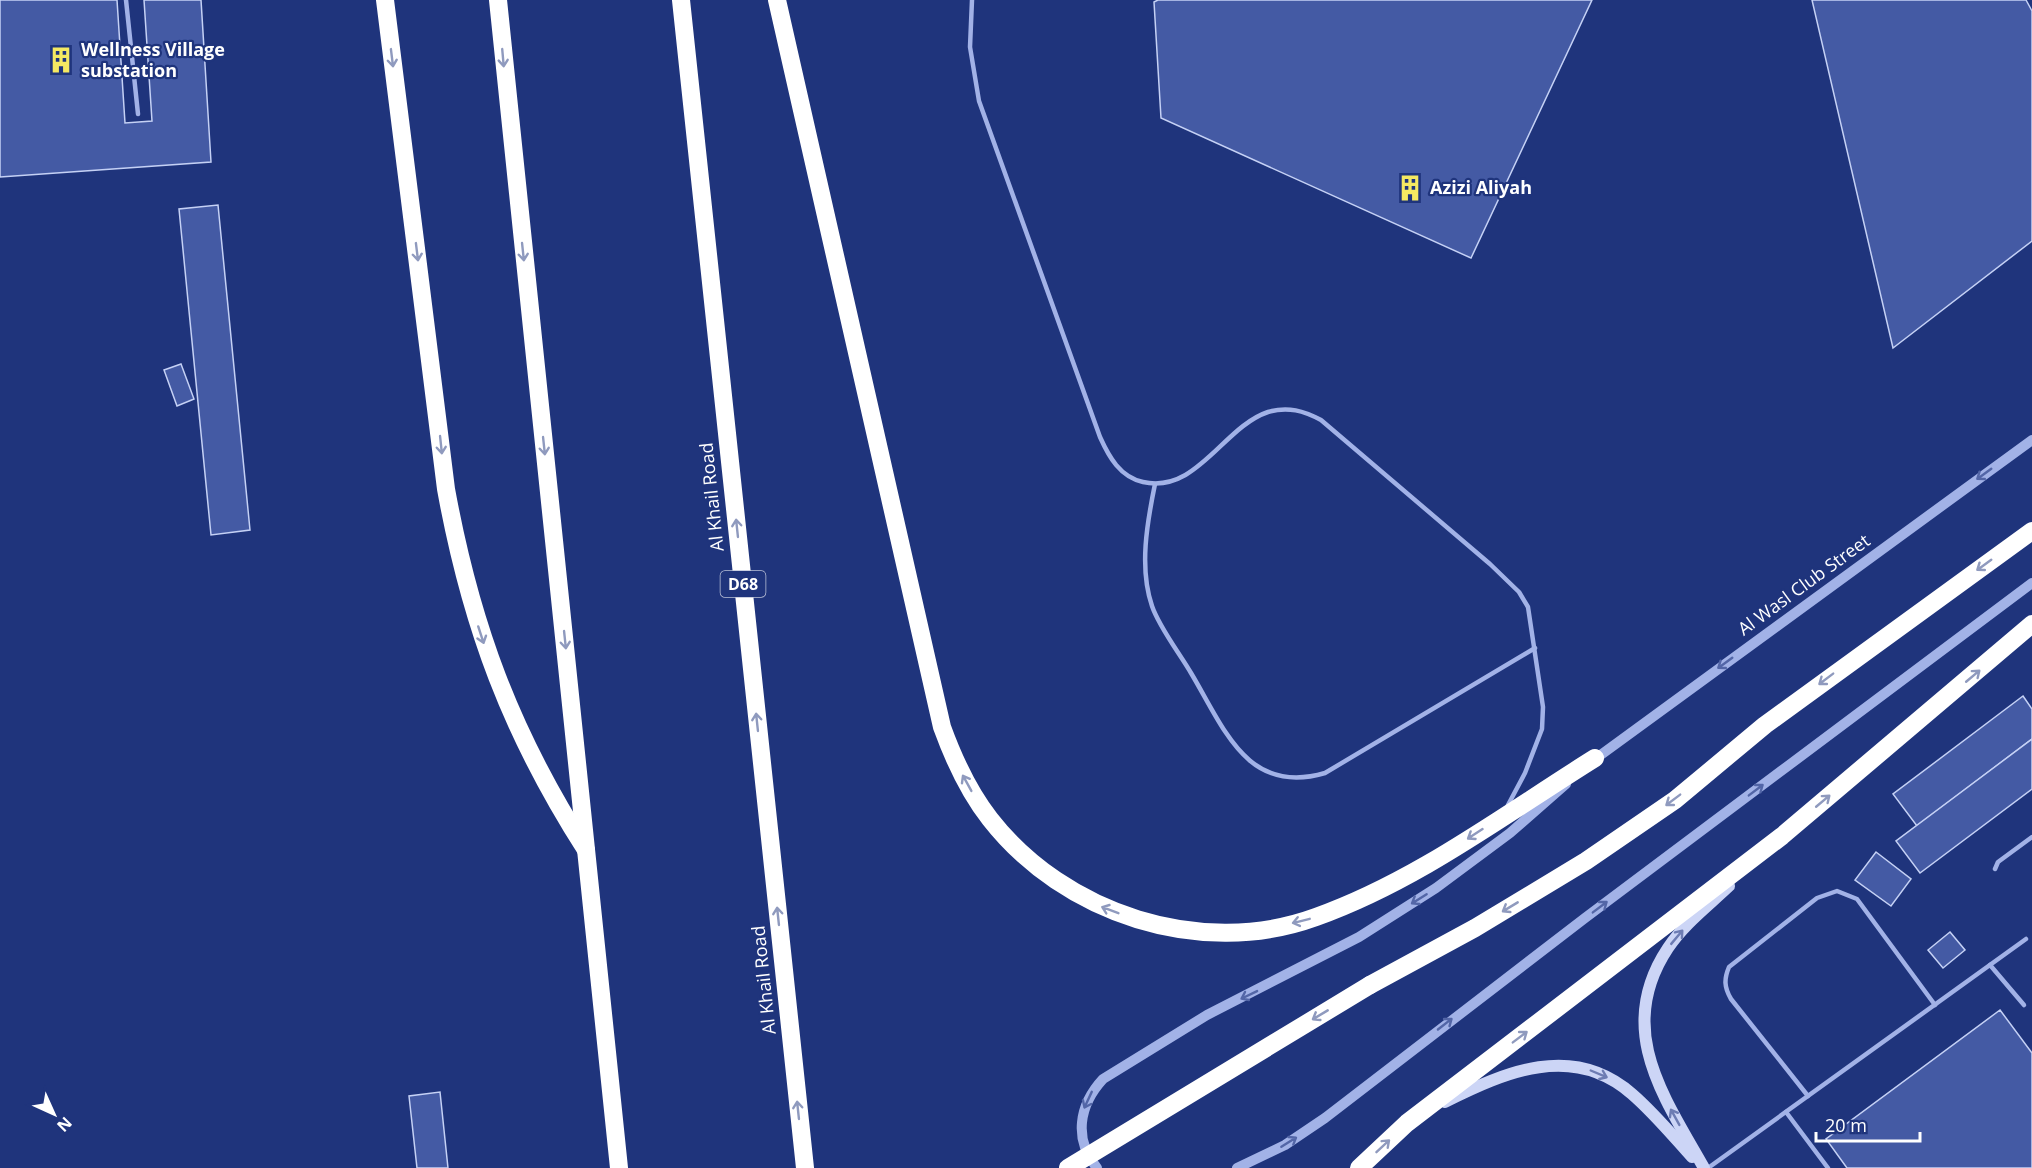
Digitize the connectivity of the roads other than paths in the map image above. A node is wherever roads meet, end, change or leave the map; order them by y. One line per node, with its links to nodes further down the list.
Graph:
1 (126, 0): 7 (lane)
2 (385, 0): 18 (highway, one-way to 18)
3 (498, 0): 18 (highway, one-way to 18)
4 (681, 0): 28 (highway, Al Khail Road / D68, one-way to 4)
5 (777, 0): 15 (highway, one-way to 5)
6 (972, 0): 9 (lane)
7 (138, 114)
8 (2032, 440): 14 (street, Al Wasl Club Street, one-way to 14)
9 (1155, 484): 13 (lane); 13 (lane)
10 (2032, 531): 29 (highway, one-way to 29, bridge)
11 (2032, 583): 31 (street, one-way to 11)
12 (2031, 626): 16 (highway, one-way to 12)
13 (1535, 648): 15 (lane)
14 (1595, 758): 15 (highway); 30 (street, Al Wasl Club Street, one-way to 30)
15 (1503, 816)
16 (1782, 836): 26 (highway, one-way to 16); 33 (main road, one-way to 16)
17 (2032, 837): 19 (lane)
18 (588, 852): 27 (highway)
19 (1995, 869)
20 (2026, 939): 21 (lane)
21 (1990, 965): 22 (lane); 23 (lane)
22 (1935, 1005): 24 (lane); 24 (lane)
23 (2024, 1005)
24 (1808, 1096): 25 (lane)
25 (1786, 1112): 33 (lane); 34 (lane)
26 (1407, 1123): 32 (highway, one-way to 26); 33 (main road, one-way to 33)
27 (619, 1168)
28 (805, 1168)
29 (1068, 1168)
30 (1097, 1168)
31 (1237, 1168)
32 (1359, 1168)
33 (1705, 1168)
34 (1828, 1168)

